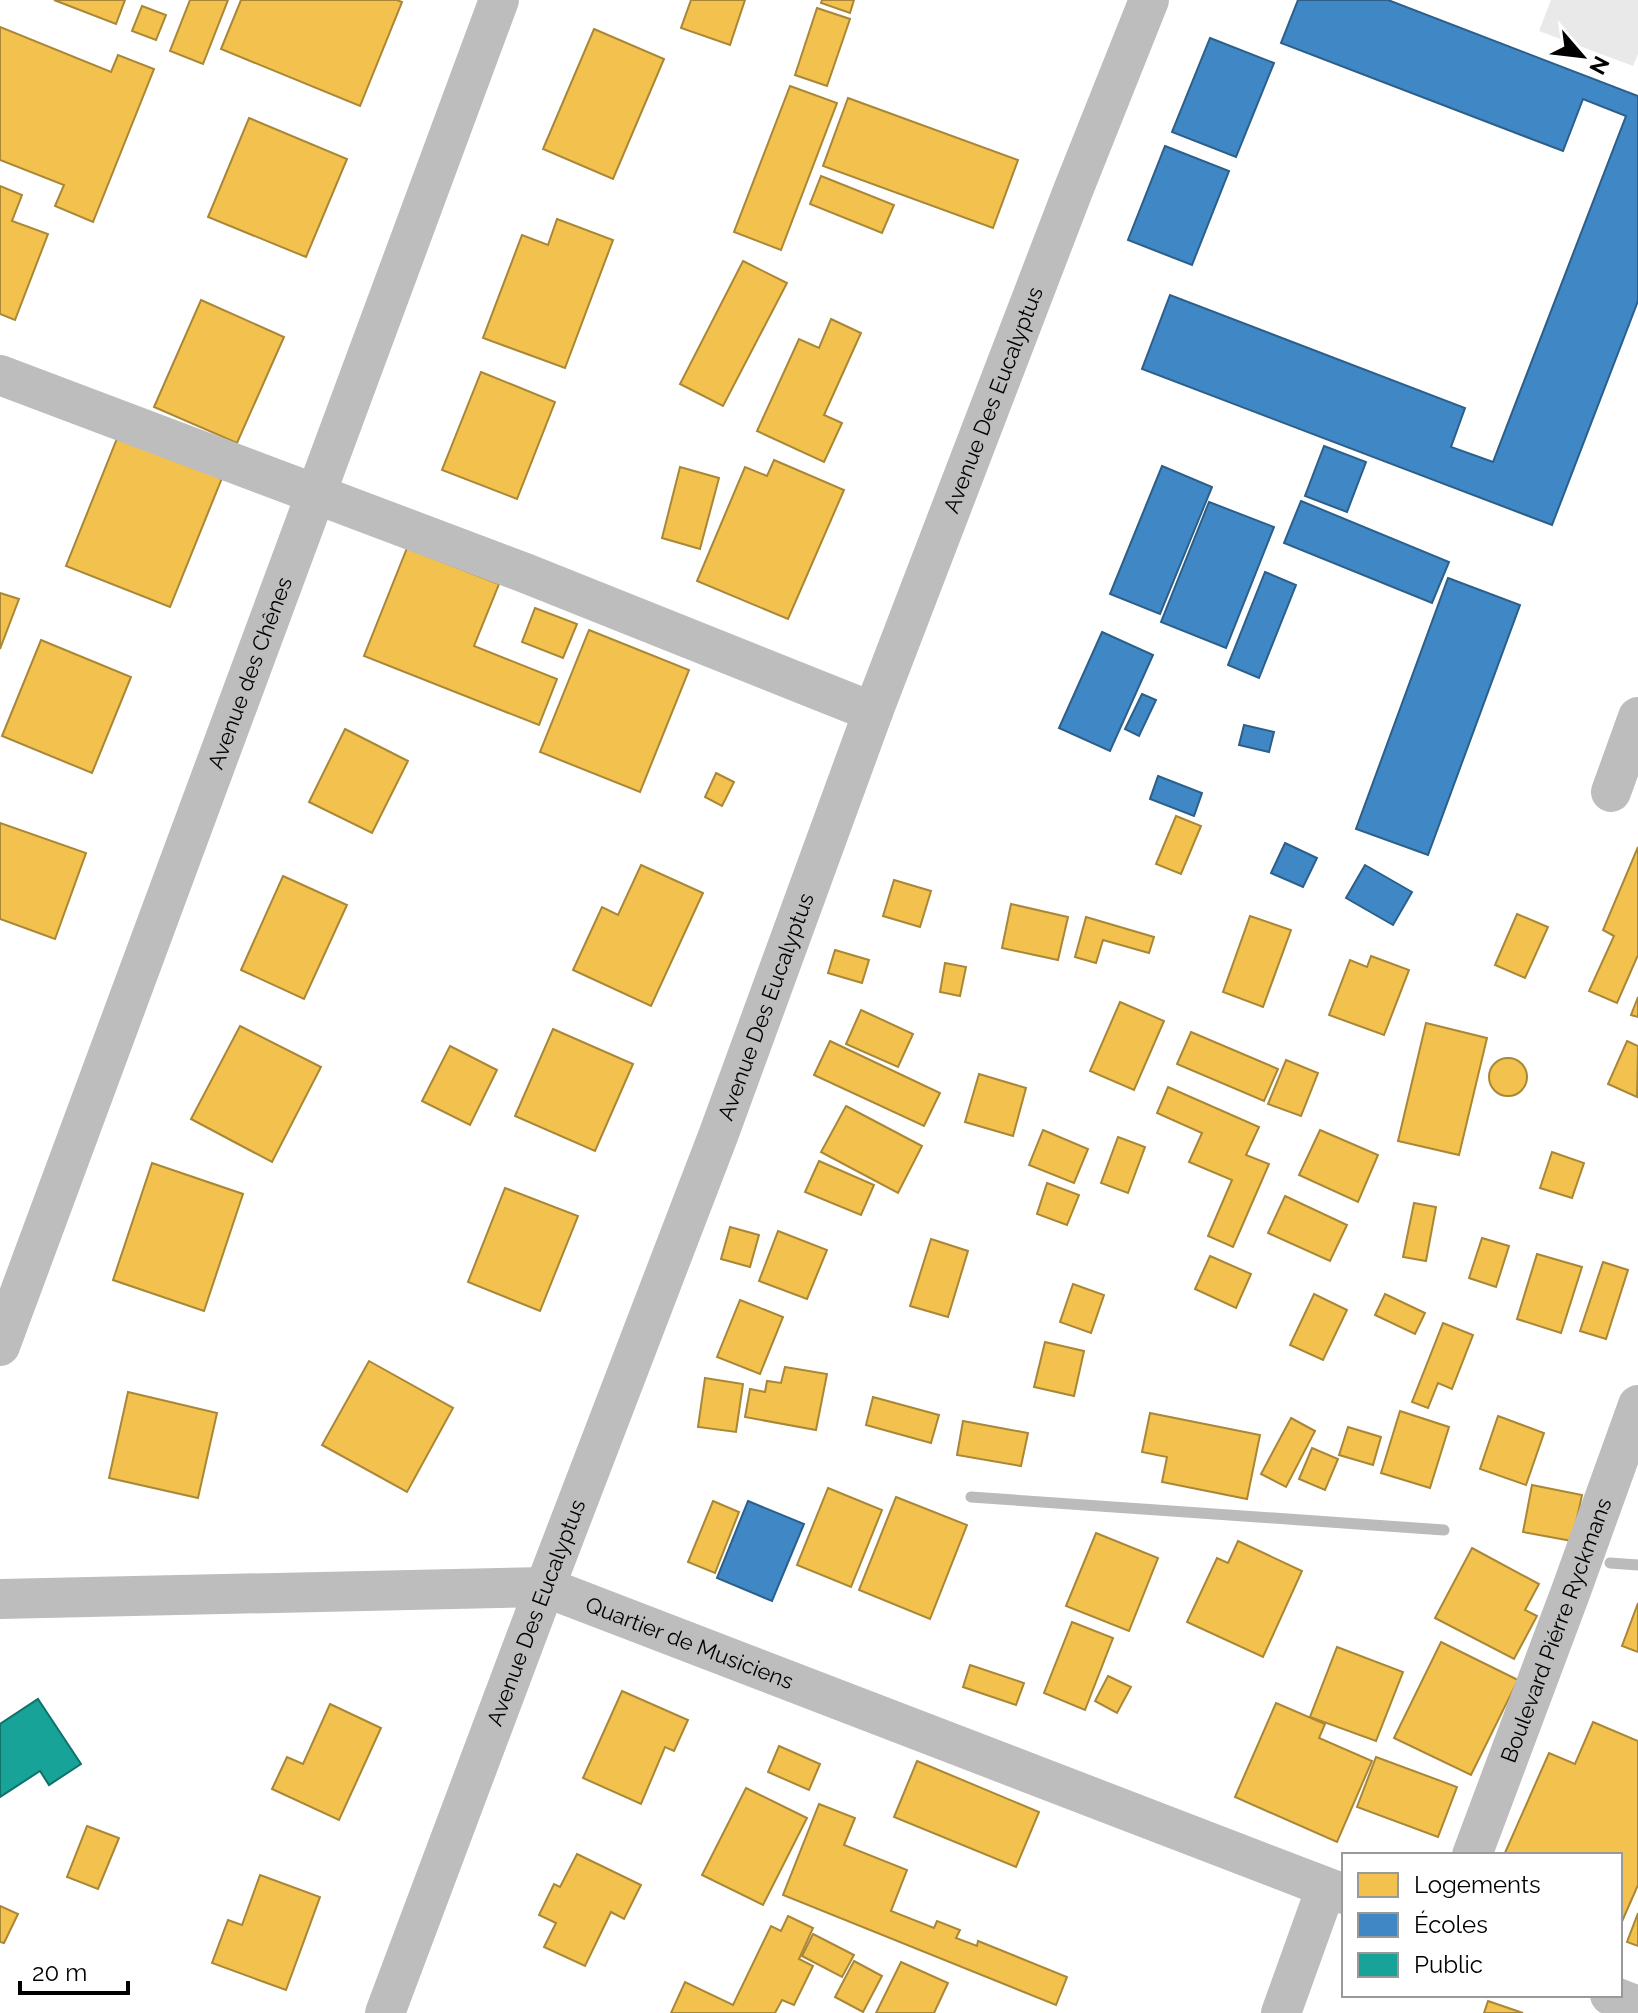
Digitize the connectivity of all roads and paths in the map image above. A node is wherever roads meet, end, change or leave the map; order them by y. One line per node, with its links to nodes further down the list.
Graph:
1 (499, 0): 4 (street, Avenue des Chênes)
2 (1149, 0): 5 (street, Avenue Des Eucalyptus)
3 (0, 375): 4 (street)
4 (315, 493): 5 (street); 8 (street, Avenue des Chênes)
5 (873, 712): 10 (street, Avenue Des Eucalyptus)
6 (1638, 717): 7 (street)
7 (1611, 792)
8 (0, 1346)
9 (1638, 1405): 12 (street, Boulevard Piérre Ryckmans)
10 (545, 1587): 11 (street, Quartier de Musiciens); 13 (street, Quartier de Musiciens); 16 (street, Avenue Des Eucalyptus)
11 (0, 1599)
12 (1473, 1853)
13 (1335, 1891): 17 (street)
14 (1615, 1997): 15 (street)
15 (1638, 2006)
16 (385, 2013)
17 (1281, 2013)

